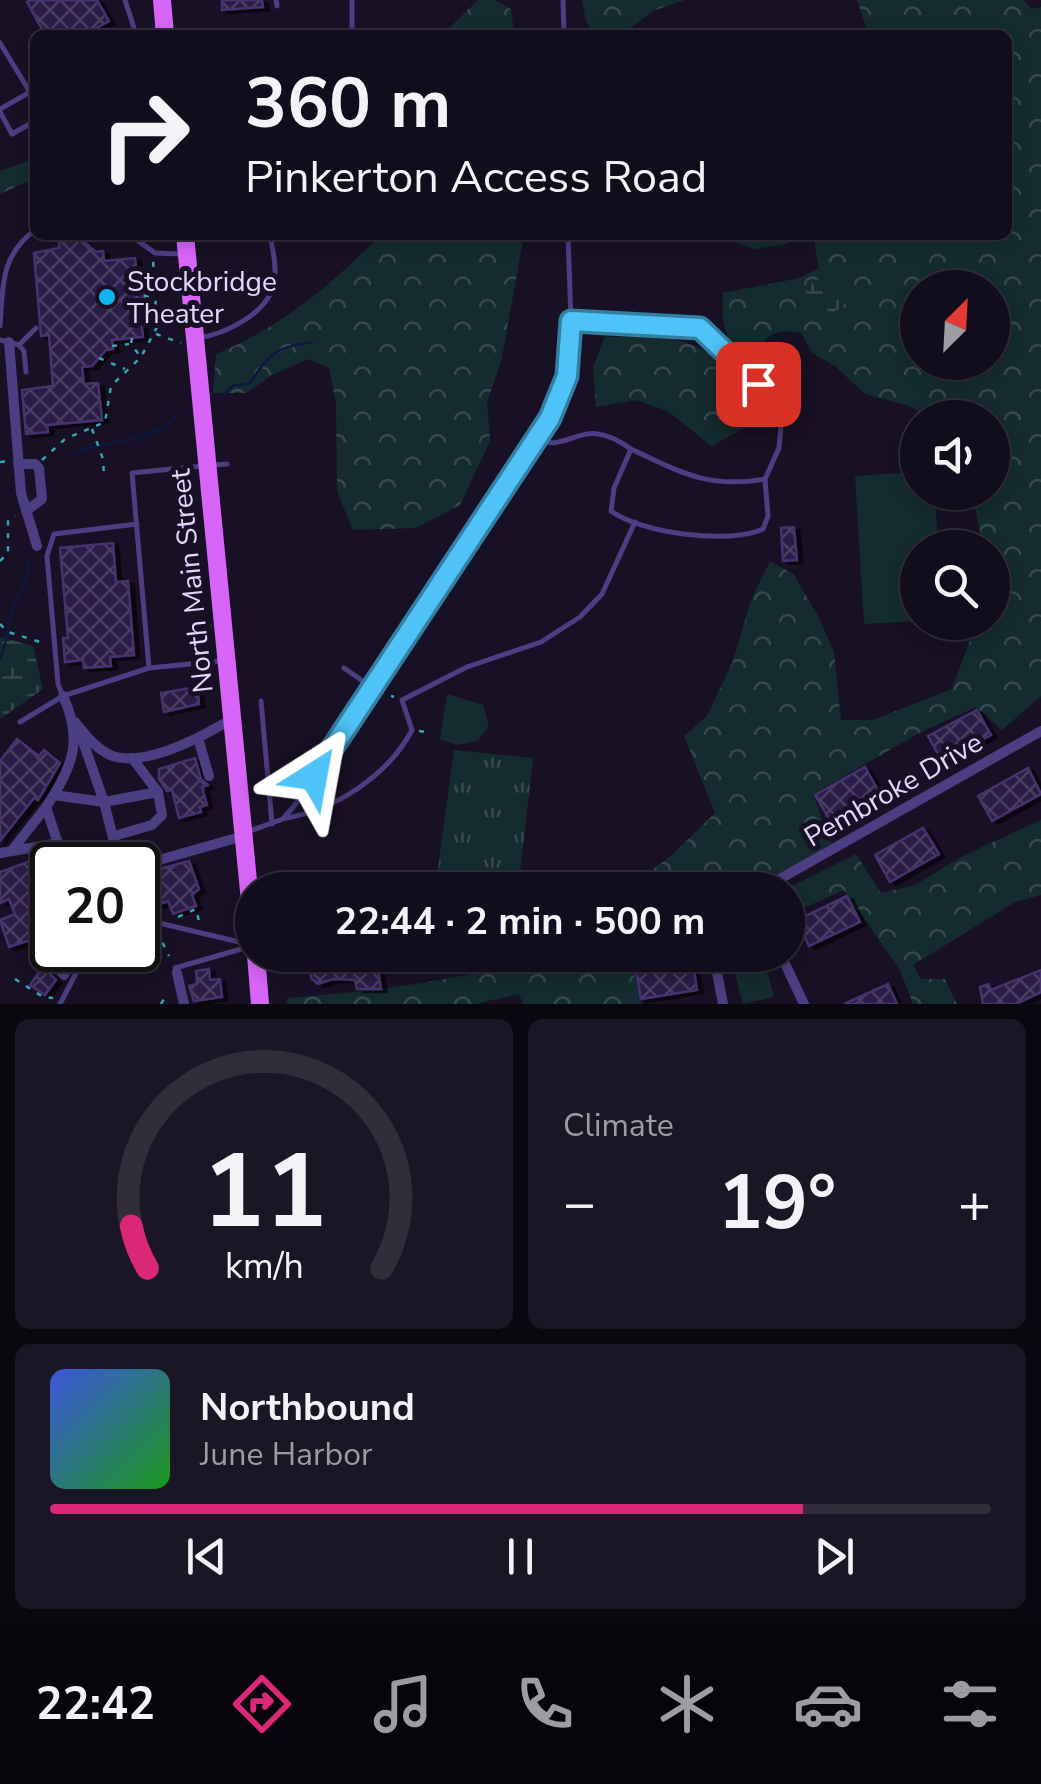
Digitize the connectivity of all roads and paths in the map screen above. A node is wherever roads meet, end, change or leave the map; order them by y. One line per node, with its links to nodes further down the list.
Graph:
1 (125, 0): 5 (lane)
2 (162, 0): 6 (main road)
3 (352, 0): 7 (lane)
4 (564, 0): 8 (lane)
5 (132, 30)
6 (165, 30)
7 (352, 30)
8 (564, 30)
9 (0, 42): 10 (lane)
10 (30, 87)
11 (30, 91): 12 (lane)
12 (0, 111): 13 (lane)
13 (30, 124)
14 (30, 235): 23 (lane)
15 (137, 240): 18 (lane)
16 (270, 240): 28 (lane)
17 (568, 240): 22 (lane)
18 (185, 242): 28 (main road, North Main Street)
19 (154, 260): 21 (path)
20 (144, 296): 21 (path)
21 (156, 296): 25 (path)
22 (571, 321): 38 (lane); 44 (lane)
23 (0, 326)
24 (36, 328): 27 (lane)
25 (154, 334): 28 (path); 32 (path)
26 (132, 338): 29 (path)
27 (10, 342): 35 (lane); 40 (street)
28 (190, 342): 42 (main road, North Main Street)
29 (131, 344): 30 (path); 32 (path)
30 (112, 346)
31 (99, 358): 33 (path)
32 (140, 358): 34 (path)
33 (114, 364): 34 (path); 36 (path)
34 (128, 370): 36 (path)
35 (26, 372)
36 (113, 376): 37 (path)
37 (91, 428): 41 (path); 43 (path)
38 (535, 440): 39 (lane); 57 (lane)
39 (631, 448): 44 (lane); 46 (lane)
40 (18, 464): 41 (street); 45 (street)
41 (37, 464): 45 (street)
42 (217, 465): 47 (lane); 54 (main road, North Main Street)
43 (104, 476)
44 (765, 478): 46 (lane)
45 (26, 511): 48 (street); 49 (path)
46 (636, 522): 60 (lane)
47 (137, 524): 55 (lane); 59 (lane)
48 (38, 546)
49 (0, 561)
50 (212, 607): 51 (path)
51 (186, 610)
52 (0, 627): 53 (path)
53 (43, 643)
54 (227, 661): 55 (lane); 77 (main road, North Main Street)
55 (150, 668): 59 (lane)
56 (344, 668): 57 (lane)
57 (373, 688): 75 (lane)
58 (386, 694): 60 (path)
59 (64, 696): 62 (lane); 63 (street)
60 (402, 700): 65 (lane)
61 (261, 701): 76 (lane)
62 (20, 722)
63 (75, 722): 69 (street); 72 (street); 73 (street)
64 (223, 724): 68 (street)
65 (412, 730): 67 (path); 75 (lane)
66 (1041, 731): 85 (street, Pembroke Drive)
67 (431, 734)
68 (198, 738): 69 (street); 70 (street)
69 (132, 758): 71 (street)
70 (208, 776)
71 (158, 792): 73 (street); 78 (street)
72 (54, 795): 73 (street); 74 (street)
73 (104, 802): 78 (street)
74 (46, 807): 79 (street); 81 (street)
75 (283, 818): 76 (lane)
76 (272, 824): 77 (lane)
77 (239, 836): 83 (street); 84 (main road, North Main Street)
78 (114, 840)
79 (59, 842)
80 (30, 846): 81 (street)
81 (13, 848): 82 (street)
82 (0, 853)
83 (160, 859)
84 (244, 872)
85 (792, 872)
86 (178, 916): 87 (path)
87 (199, 921)
88 (160, 923): 90 (lane)
89 (160, 938): 92 (path)
90 (235, 941)
91 (235, 951): 93 (lane)
92 (169, 956)
93 (176, 971): 102 (street)
94 (61, 972): 99 (street)
95 (77, 972): 103 (lane)
96 (257, 972): 105 (main road)
97 (717, 972): 106 (street)
98 (788, 972): 107 (street)
99 (64, 975)
100 (15, 979): 101 (path)
101 (53, 998)
102 (183, 1002): 104 (path)
103 (60, 1004)
104 (160, 1004)
105 (260, 1004)
106 (722, 1004)
107 (804, 1004)

